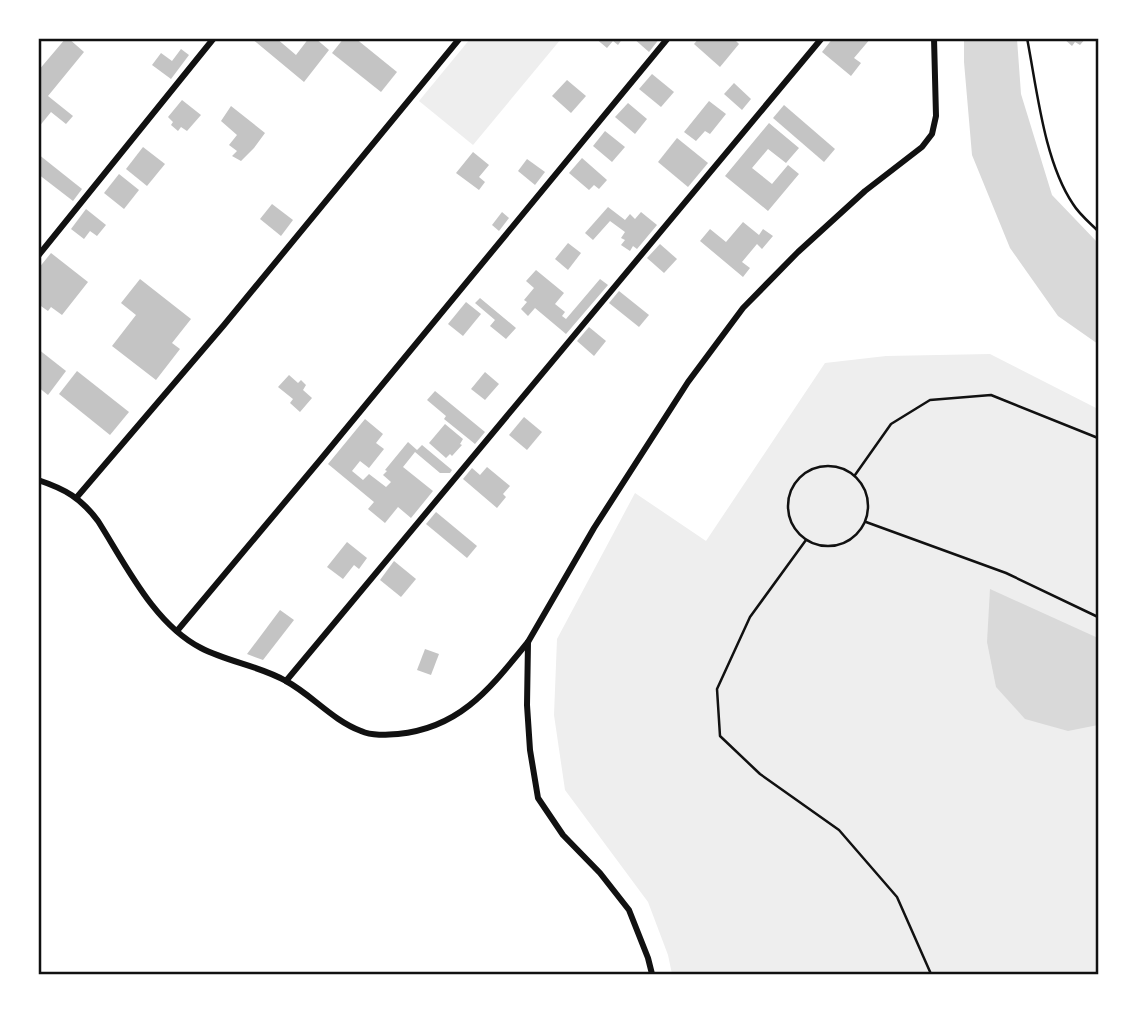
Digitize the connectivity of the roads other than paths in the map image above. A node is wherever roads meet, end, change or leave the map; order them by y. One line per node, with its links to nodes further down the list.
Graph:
1 (214, 38): 6 (street)
2 (460, 38): 8 (street)
3 (668, 38): 9 (street)
4 (822, 38): 11 (street)
5 (934, 38): 10 (street)
6 (38, 256)
7 (38, 480): 8 (street)
8 (77, 498): 9 (street)
9 (177, 631): 11 (street)
10 (528, 642): 11 (street); 12 (street)
11 (286, 681)
12 (652, 975)

